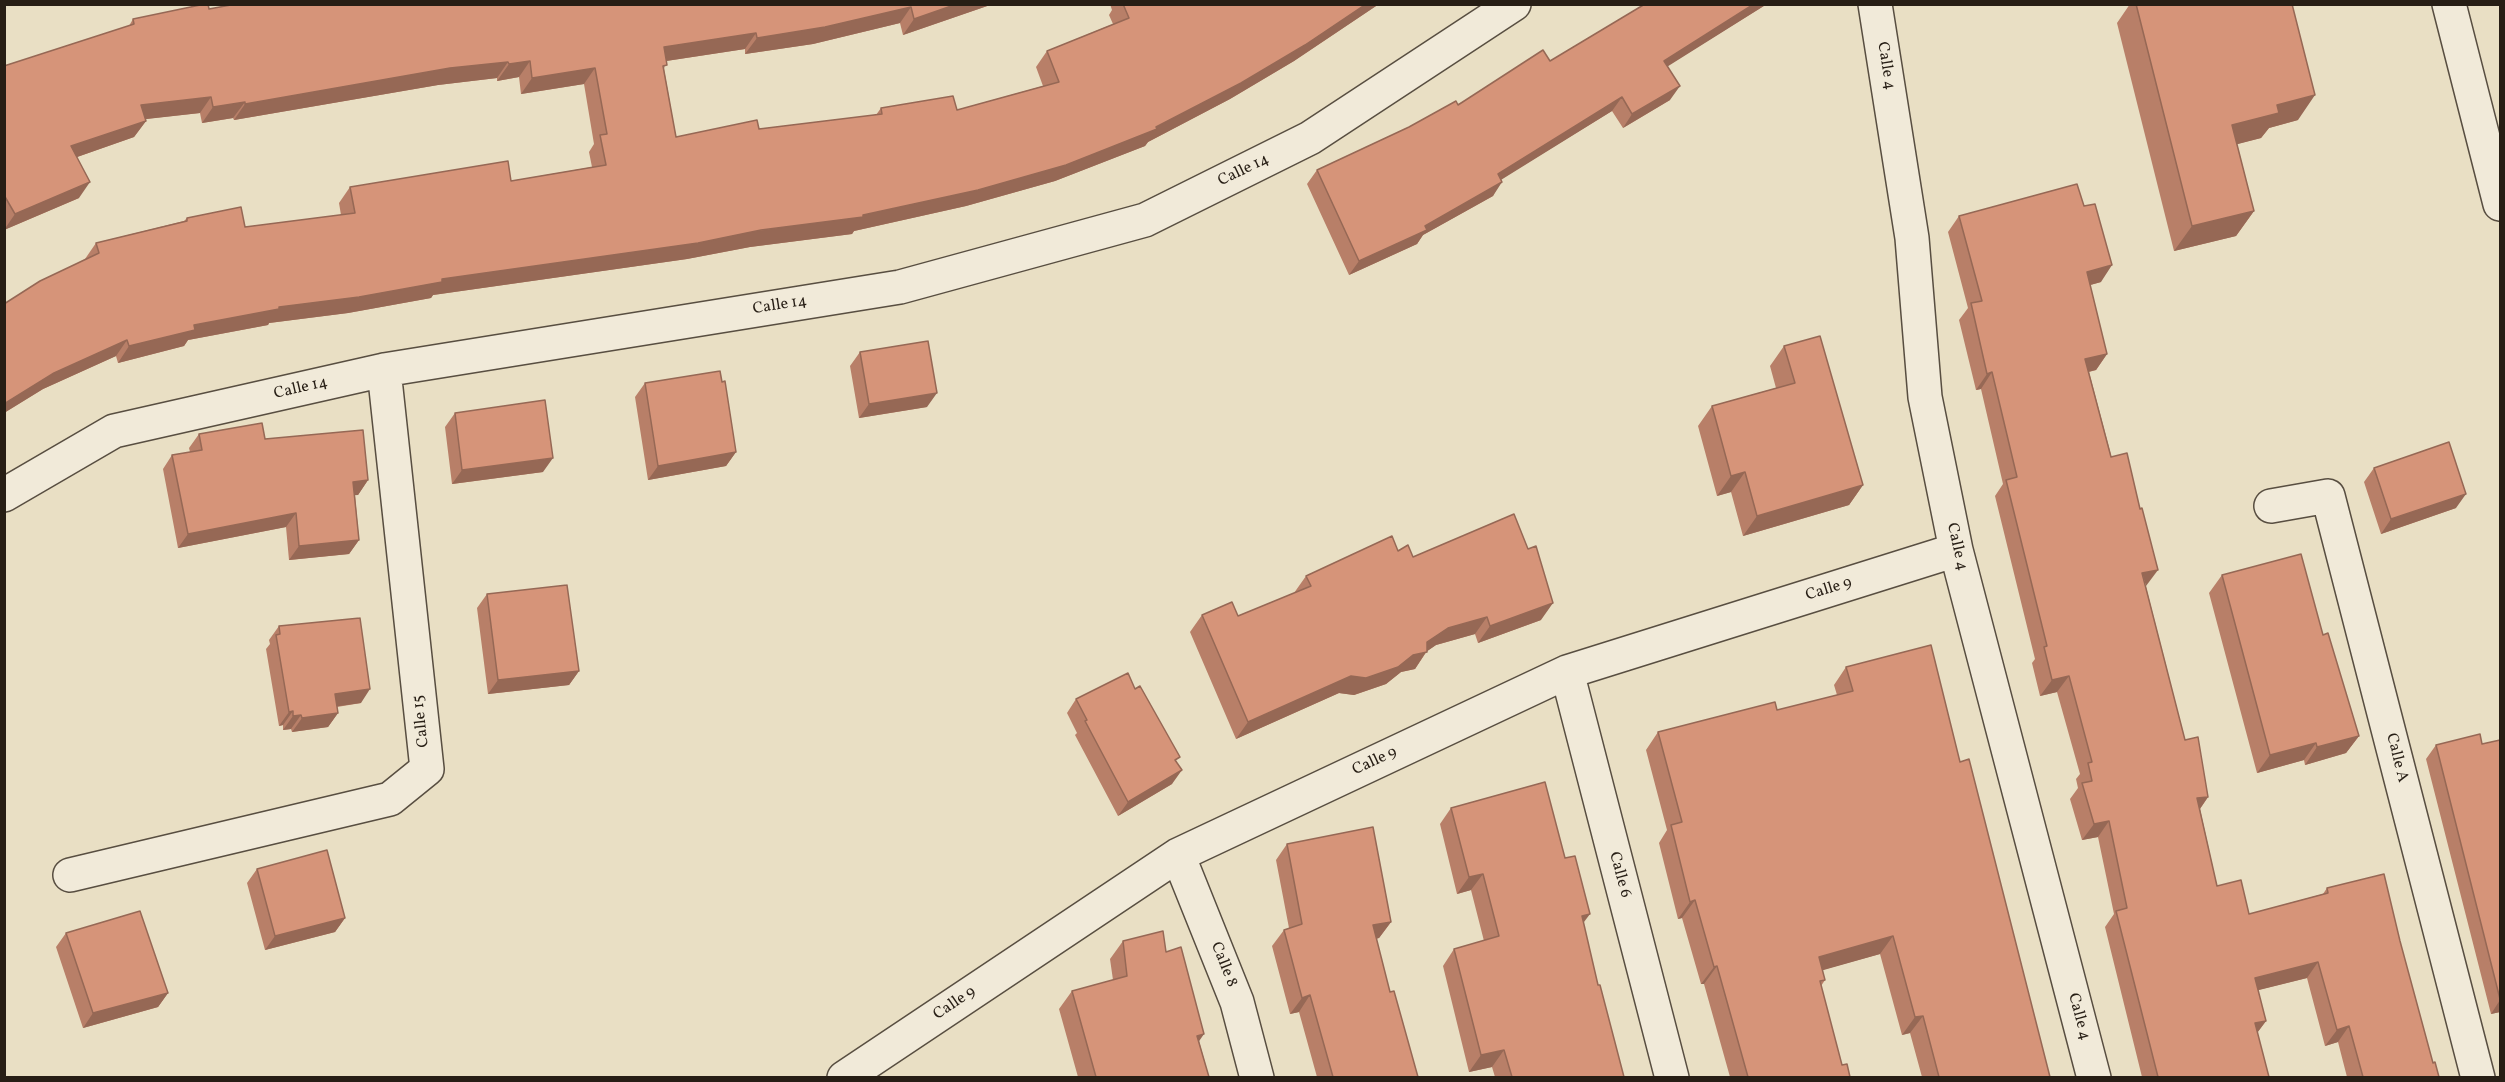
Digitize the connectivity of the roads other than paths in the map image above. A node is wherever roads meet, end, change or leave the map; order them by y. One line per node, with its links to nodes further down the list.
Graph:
1 (1514, 4): 5 (street, Calle 14)
2 (1875, 4): 8 (street, Calle 4)
3 (2449, 4): 4 (street)
4 (2500, 204)
5 (384, 370): 6 (street, Calle 14); 11 (street, Calle 15)
6 (4, 495)
7 (2271, 506): 16 (street, Calle A)
8 (1956, 550): 9 (street, Calle 9); 15 (street, Calle 4)
9 (1567, 672): 10 (street, Calle 9); 14 (street, Calle 6)
10 (1178, 855): 12 (street, Calle 9); 13 (street, Calle 8)
11 (70, 875)
12 (844, 1077)
13 (1257, 1077)
14 (1672, 1077)
15 (2094, 1077)
16 (2478, 1077)

